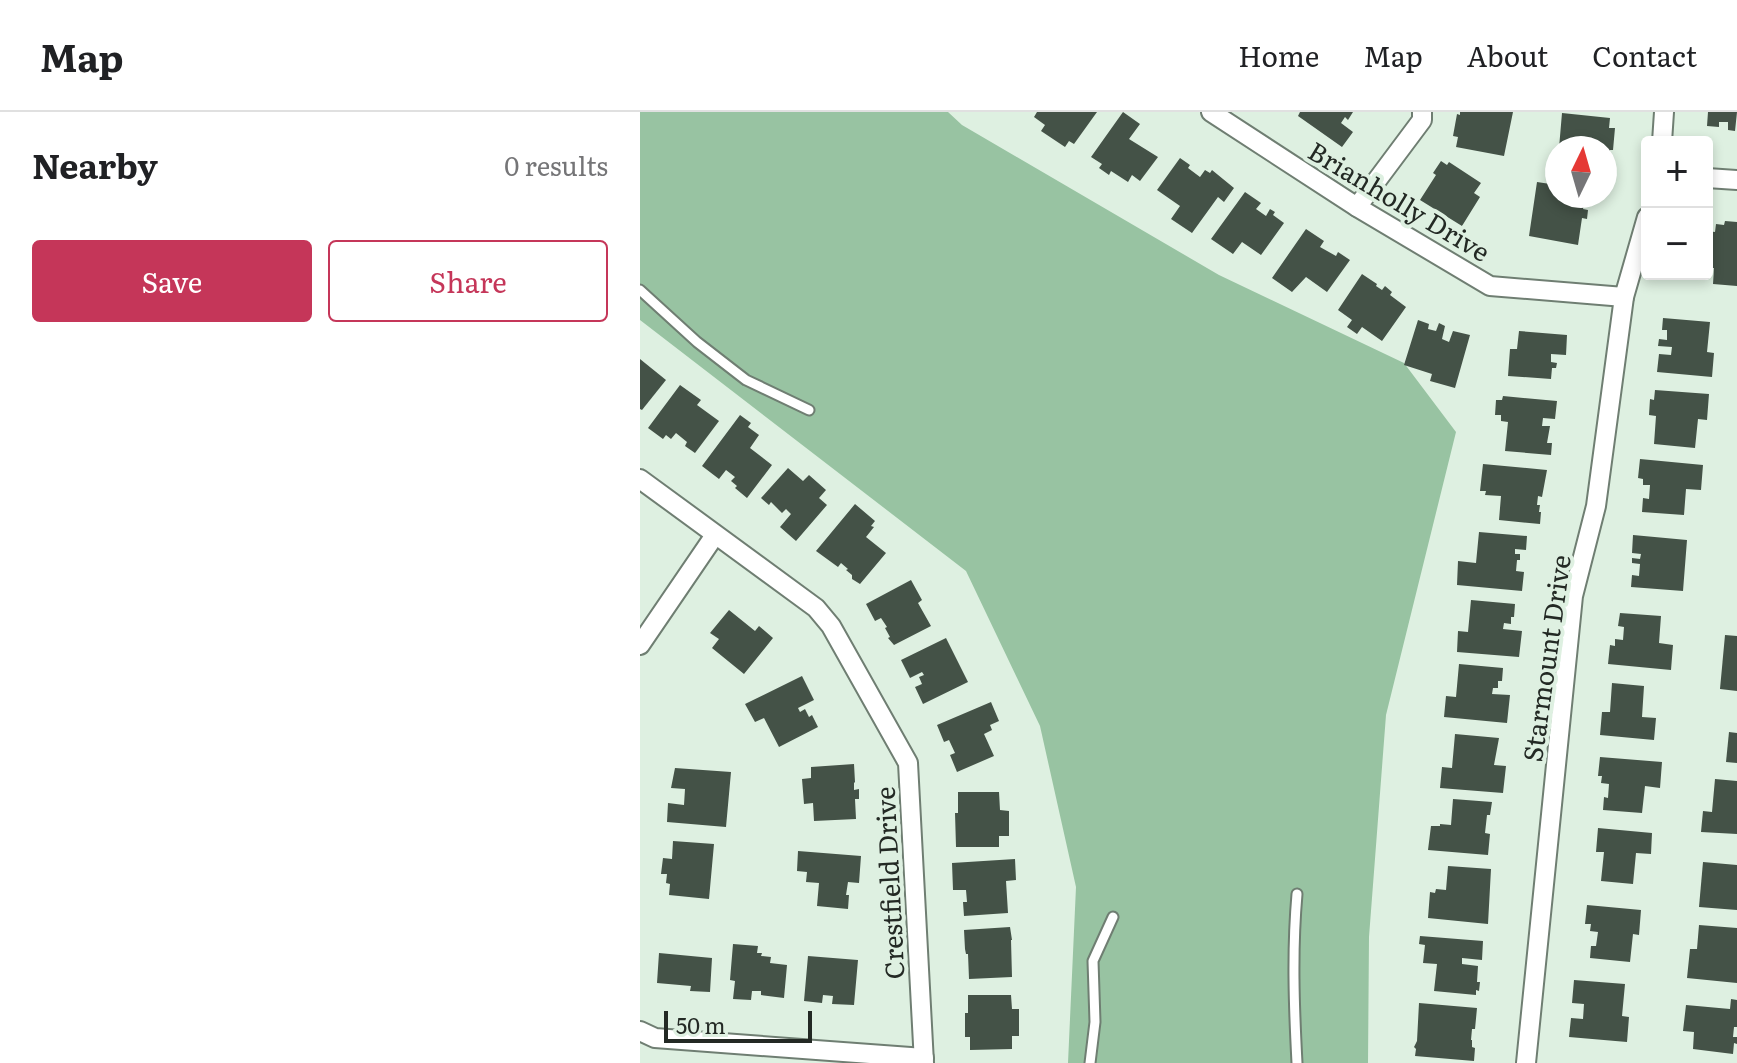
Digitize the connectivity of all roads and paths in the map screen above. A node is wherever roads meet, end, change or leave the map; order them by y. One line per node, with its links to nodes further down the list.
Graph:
1 (1211, 112): 7 (street, Brianholly Drive)
2 (1422, 112): 7 (street)
3 (1664, 112): 4 (street)
4 (1662, 136)
5 (1713, 178): 6 (street)
6 (1737, 180)
7 (1357, 207): 10 (street, Brianholly Drive)
8 (1641, 238): 10 (street, Starmount Drive)
9 (640, 290): 11 (lane)
10 (1624, 297): 21 (street, Starmount Drive)
11 (809, 410)
12 (640, 479): 13 (street, Crestfield Drive)
13 (715, 535): 14 (street); 18 (street, Crestfield Drive)
14 (640, 645)
15 (1297, 894): 20 (lane)
16 (1113, 917): 19 (lane)
17 (640, 1031): 18 (street)
18 (924, 1060)
19 (1090, 1063)
20 (1297, 1063)
21 (1526, 1063)

